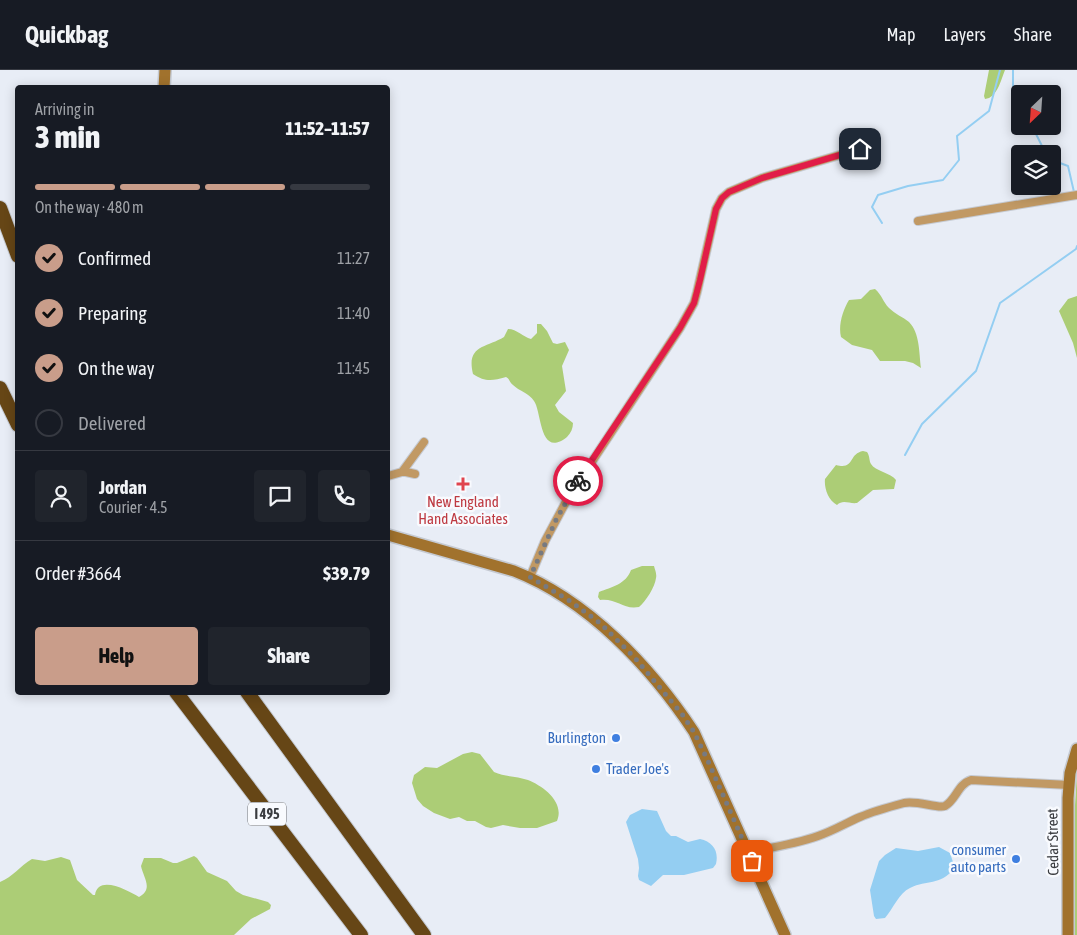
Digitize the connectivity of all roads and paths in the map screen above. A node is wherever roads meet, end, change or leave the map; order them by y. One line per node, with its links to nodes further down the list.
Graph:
1 (166, 70): 2 (main road)
2 (164, 85)
3 (860, 149): 15 (street)
4 (1077, 195): 6 (street)
5 (0, 208): 7 (highway)
6 (918, 221)
7 (15, 248)
8 (0, 388): 9 (highway)
9 (15, 420)
10 (424, 442): 11 (street)
11 (402, 472): 12 (street); 13 (street)
12 (415, 474)
13 (390, 475)
14 (390, 536): 15 (main road)
15 (530, 577): 20 (main road)
16 (178, 695): 21 (highway, I 495)
17 (249, 695): 22 (highway)
18 (1077, 749): 19 (main road, Cedar Street)
19 (1068, 785): 20 (street); 24 (main road, Cedar Street)
20 (748, 852): 23 (main road)
21 (361, 935)
22 (424, 935)
23 (785, 935)
24 (1068, 935)

